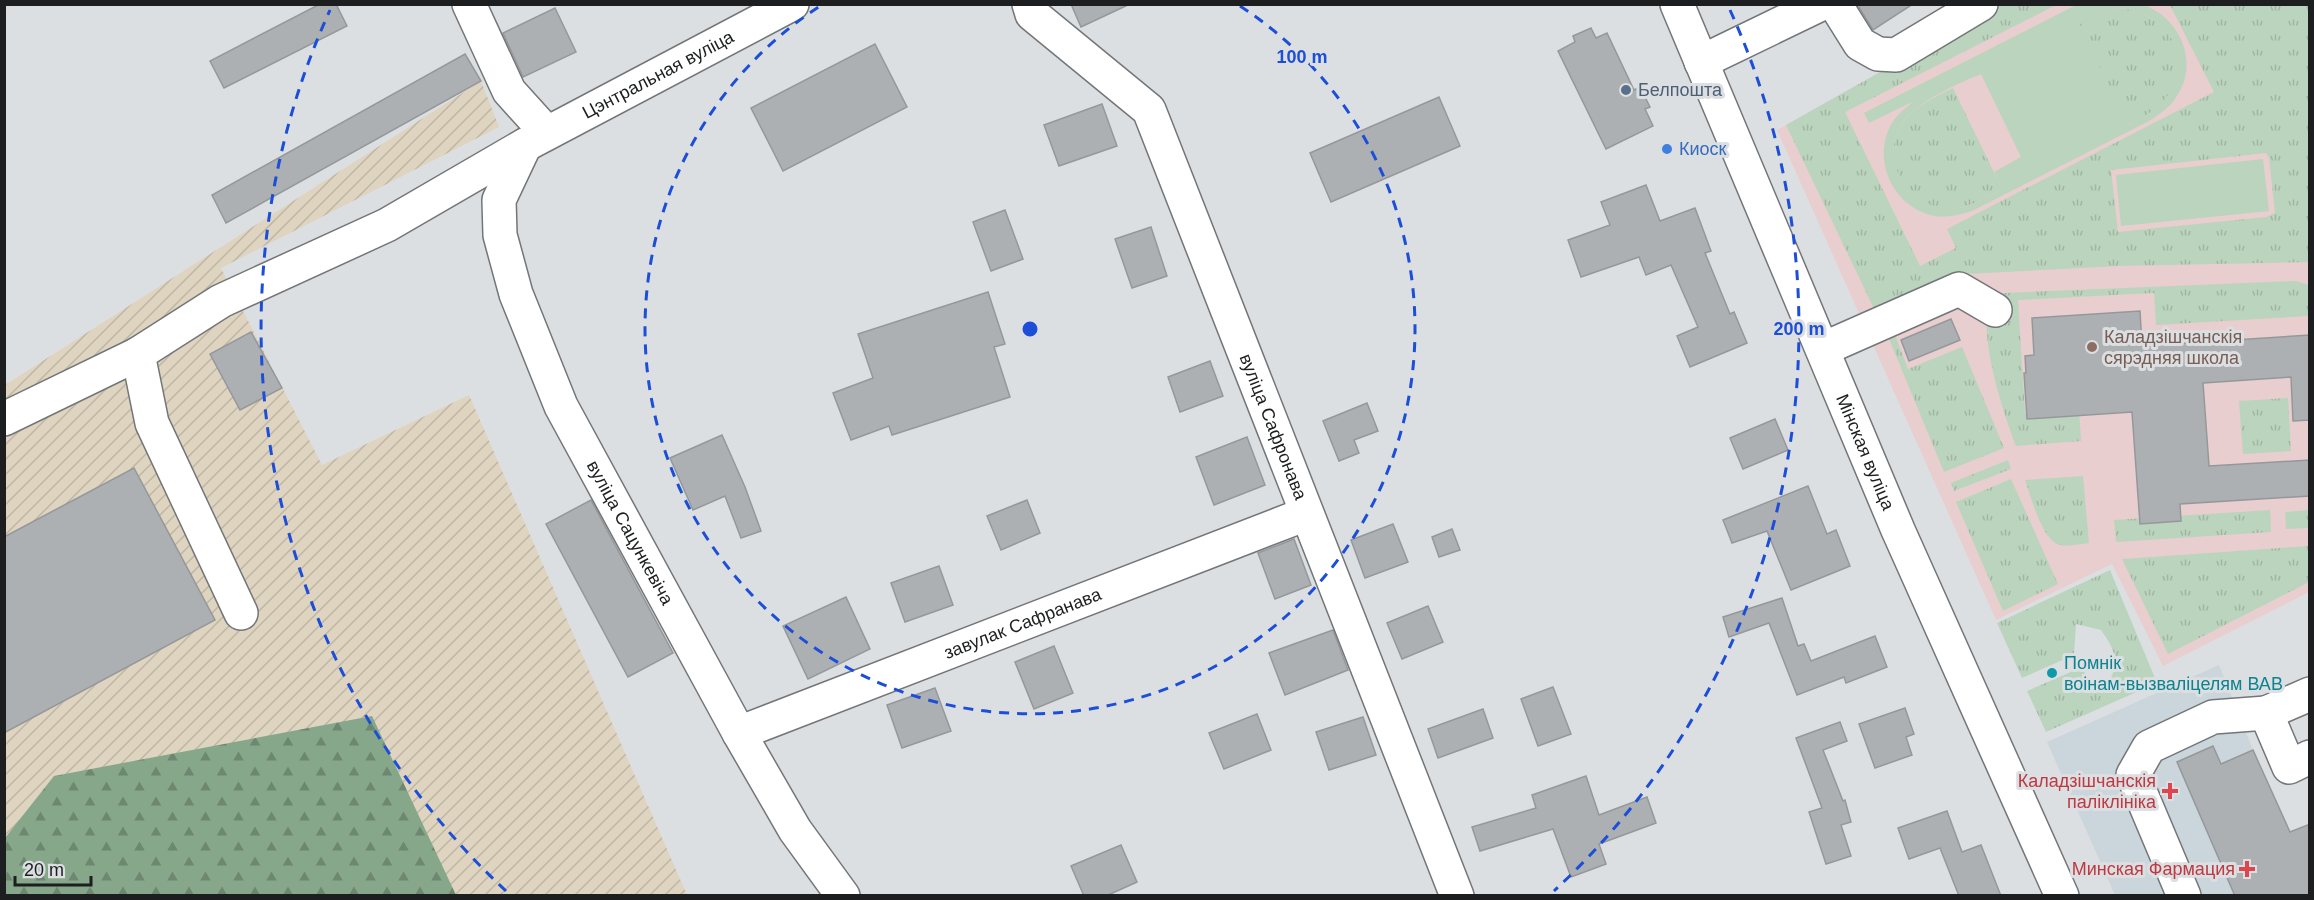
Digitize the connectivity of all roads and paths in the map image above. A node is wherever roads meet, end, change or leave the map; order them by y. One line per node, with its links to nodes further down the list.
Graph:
1 (469, 4): 9 (street)
2 (792, 4): 9 (street, Цэнтральная вуліца)
3 (1029, 4): 14 (street, вуліца Сафронава)
4 (1677, 4): 8 (street, Мінская вуліца)
5 (1821, 4): 8 (street)
6 (1835, 4): 7 (street)
7 (1981, 4)
8 (1701, 62): 11 (street, Мінская вуліца)
9 (536, 139): 12 (street, Цэнтральная вуліца); 18 (street, вуліца Сацункевіча)
10 (1995, 310): 11 (street)
11 (1823, 349): 22 (street, Мінская вуліца)
12 (138, 354): 13 (street, Цэнтральная вуліца); 15 (street)
13 (4, 419)
14 (1306, 514): 18 (street, завулак Сафранава); 21 (street, вуліца Сафронава)
15 (241, 613)
16 (2310, 694): 17 (street)
17 (2266, 713): 19 (street); 23 (street)
18 (739, 733): 20 (street, вуліца Сацункевіча)
19 (2310, 758)
20 (843, 896)
21 (1457, 896)
22 (2062, 896)
23 (2184, 896)

